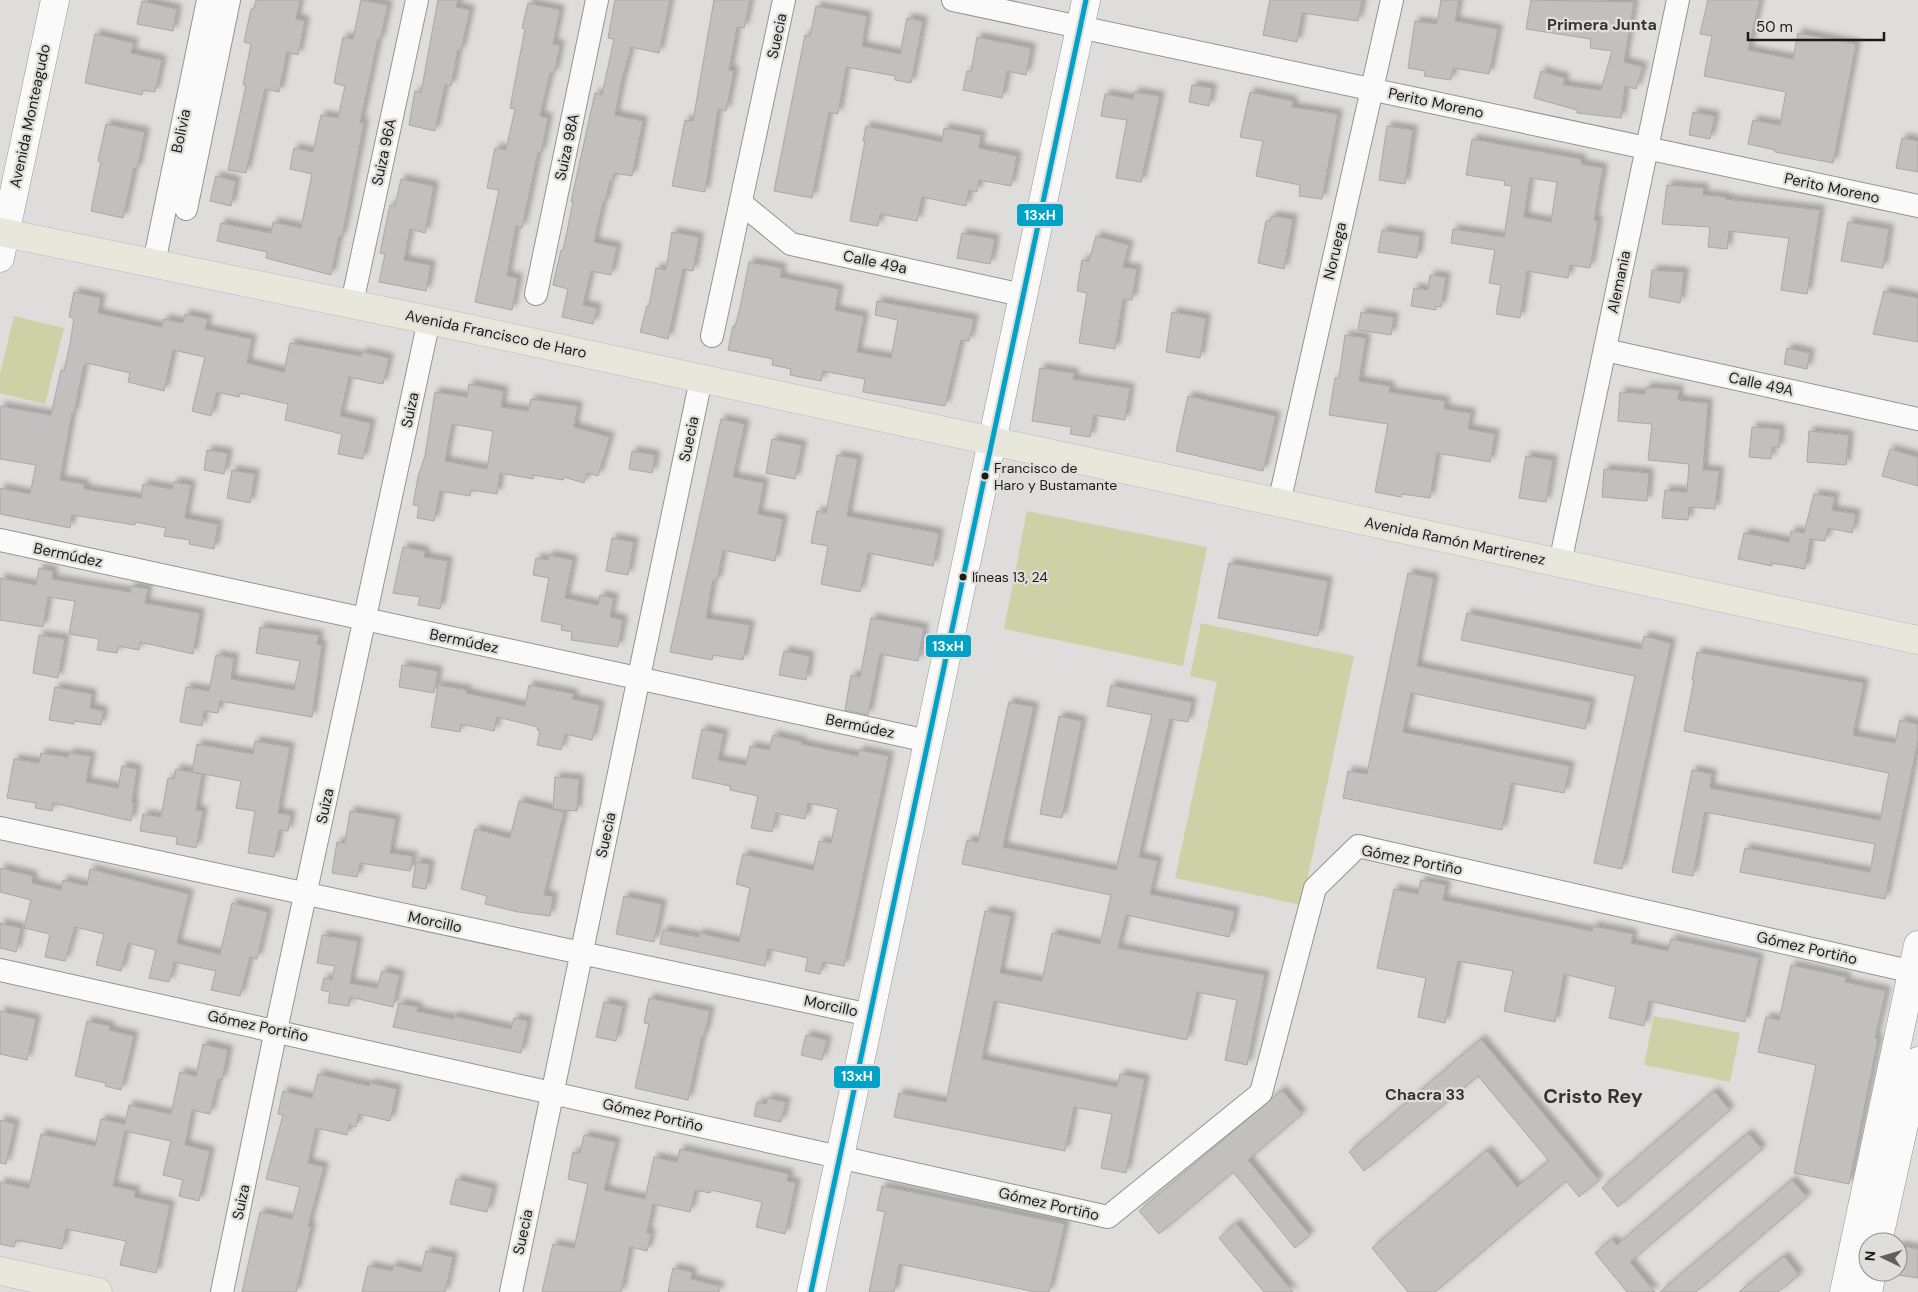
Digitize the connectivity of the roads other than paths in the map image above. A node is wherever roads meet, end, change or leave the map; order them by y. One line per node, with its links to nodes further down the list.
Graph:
1 (55, 0): 17 (main road, Avenida Monteagudo)
2 (208, 0): 18 (street, Bolivia)
3 (229, 0): 16 (street, Bolivia)
4 (417, 0): 21 (street, Suiza 96A)
5 (598, 0): 19 (street, Suiza 98A)
6 (784, 0): 14 (street, Suecia)
7 (953, 0): 11 (street, Perito Moreno)
8 (1086, 0): 11 (main road)
9 (1392, 0): 12 (street, Noruega)
10 (1678, 0): 13 (street, Alemania)
11 (1080, 27): 12 (street, Perito Moreno); 20 (main road)
12 (1372, 90): 13 (street, Perito Moreno); 28 (street, Noruega)
13 (1647, 148): 15 (street, Perito Moreno); 24 (street, Alemania)
14 (741, 203): 20 (street, Calle 49a); 23 (street, Suecia)
15 (1918, 206)
16 (186, 209)
17 (2, 241): 18 (main road, Avenida Francisco de Haro)
18 (154, 263): 21 (main road, Avenida Francisco de Haro)
19 (536, 294)
20 (1022, 295): 27 (main road)
21 (352, 303): 22 (main road, Avenida Francisco de Haro)
22 (429, 320): 25 (main road, Avenida Francisco de Haro); 31 (street, Suiza)
23 (712, 336)
24 (1605, 350): 26 (street, Calle 49A); 30 (street, Alemania)
25 (701, 378): 27 (main road, Avenida Francisco de Haro); 33 (street, Suecia)
26 (1918, 419)
27 (992, 441): 28 (main road, Avenida Ramón Martirenez); 34 (main road)
28 (1279, 503): 30 (main road, Avenida Ramón Martirenez)
29 (0, 540): 31 (street, Bermúdez)
30 (1560, 563): 32 (main road, Avenida Ramón Martirenez)
31 (365, 619): 33 (street, Bermúdez); 36 (street, Suiza)
32 (1918, 640)
33 (639, 678): 34 (street, Bermúdez); 38 (street, Suecia)
34 (928, 741): 41 (main road)
35 (0, 828): 36 (street, Morcillo)
36 (307, 894): 38 (street, Morcillo); 42 (street, Suiza)
37 (1918, 945): 40 (main road)
38 (582, 953): 41 (street, Morcillo); 44 (street, Suecia)
39 (0, 970): 42 (street, Gómez Portiño)
40 (1915, 972): 45 (street, Gómez Portiño); 46 (main road)
41 (870, 1015): 45 (main road)
42 (276, 1030): 44 (street, Gómez Portiño); 51 (street, Suiza)
43 (1918, 1060): 47 (main road)
44 (552, 1092): 45 (street, Gómez Portiño); 52 (street, Suecia)
45 (840, 1157): 53 (main road)
46 (1869, 1232)
47 (1870, 1232)
48 (1858, 1262): 54 (main road)
49 (0, 1271): 50 (main road)
50 (85, 1291)
51 (222, 1292)
52 (511, 1292)
53 (811, 1292)
54 (1844, 1292)

